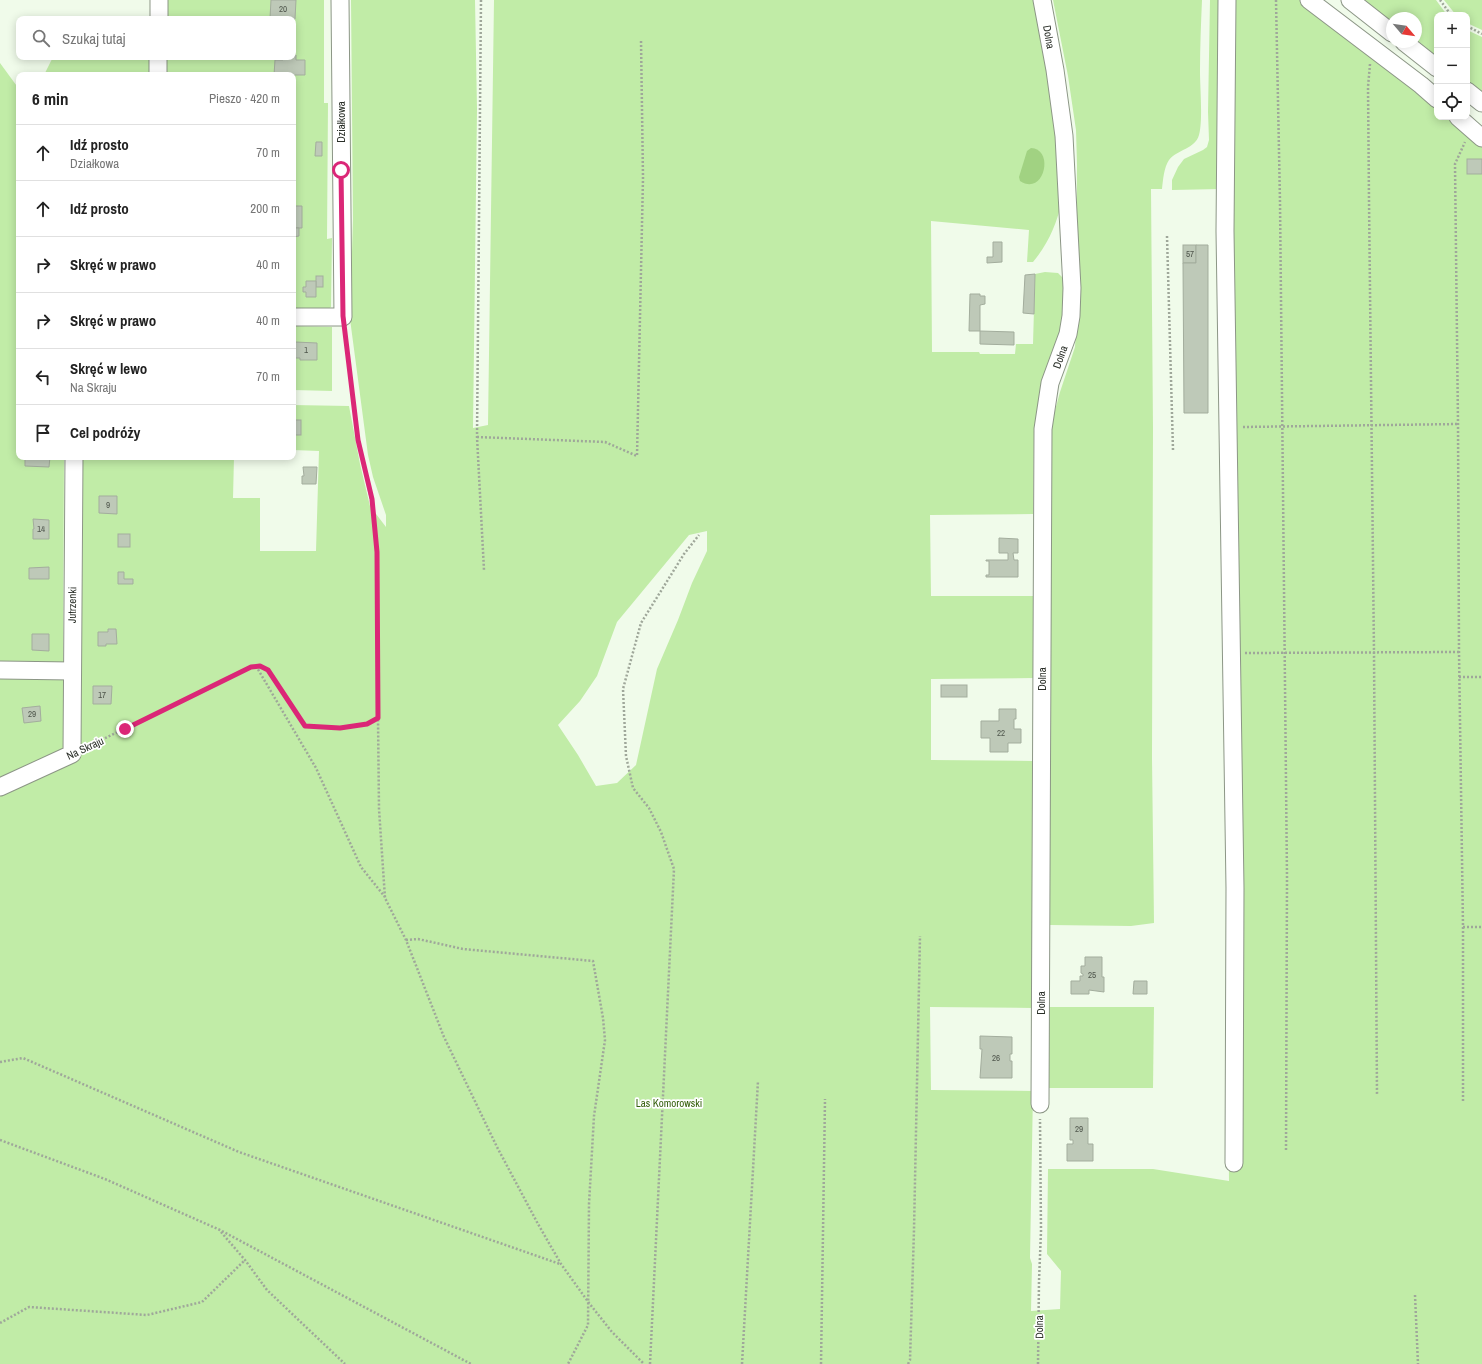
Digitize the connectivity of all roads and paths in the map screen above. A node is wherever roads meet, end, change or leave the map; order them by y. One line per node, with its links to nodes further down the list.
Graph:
1 (159, 0): 11 (street)
2 (340, 0): 27 (street, Działkowa)
3 (481, 0): 33 (path)
4 (1042, 0): 60 (street, Dolna)
5 (1227, 0): 32 (street)
6 (1276, 0): 30 (path)
7 (1309, 0): 16 (street)
8 (1350, 0): 12 (street)
9 (1440, 0): 10 (path)
10 (1449, 12)
11 (159, 16)
12 (1386, 28)
13 (1470, 28): 14 (path)
14 (1482, 34)
15 (641, 40): 33 (path)
16 (1371, 47): 22 (street); 31 (path)
17 (1412, 48): 19 (street)
18 (158, 60): 20 (street)
19 (1434, 66)
20 (158, 72)
21 (1470, 93): 23 (street)
22 (1434, 97)
23 (1482, 103)
24 (1461, 120): 25 (street)
25 (1477, 134): 29 (path)
26 (1167, 236): 34 (path)
27 (343, 316): 28 (street); 47 (path)
28 (296, 317)
29 (1458, 424): 31 (path); 39 (path)
30 (1282, 426): 31 (path); 32 (path); 41 (path)
31 (1371, 426): 38 (path)
32 (1229, 428): 40 (street)
33 (477, 437): 37 (path)
34 (1173, 450)
35 (74, 460): 44 (street, Jutrzenki)
36 (699, 535): 74 (path)
37 (484, 570)
38 (1374, 652): 39 (path); 41 (path); 57 (path)
39 (1459, 652): 45 (path)
40 (1232, 653): 41 (path); 63 (street)
41 (1284, 654): 62 (path)
42 (256, 666): 47 (path); 48 (path, Na Skraju); 50 (path)
43 (0, 670): 44 (street)
44 (72, 672): 48 (street, Jutrzenki)
45 (1459, 677): 46 (path); 51 (path)
46 (1482, 677)
47 (378, 718): 50 (path)
48 (72, 754): 49 (street, Na Skraju)
49 (0, 787)
50 (385, 898): 54 (path)
51 (1463, 927): 52 (path); 59 (path)
52 (1482, 927)
53 (920, 936): 77 (path)
54 (406, 940): 66 (path); 68 (path)
55 (0, 1062): 66 (path)
56 (758, 1081): 75 (path)
57 (1376, 1094)
58 (825, 1099): 76 (path)
59 (1463, 1101)
60 (1040, 1104): 78 (path, Dolna)
61 (0, 1140): 64 (path)
62 (1286, 1152)
63 (1234, 1162)
64 (220, 1230): 65 (path); 71 (path)
65 (245, 1260): 69 (path); 70 (path)
66 (561, 1264): 68 (path)
67 (1415, 1295): 79 (path)
68 (588, 1303): 72 (path); 73 (path)
69 (0, 1323)
70 (345, 1364)
71 (471, 1364)
72 (568, 1364)
73 (644, 1364)
74 (650, 1364)
75 (742, 1364)
76 (821, 1364)
77 (908, 1364)
78 (1038, 1364)
79 (1418, 1364)

